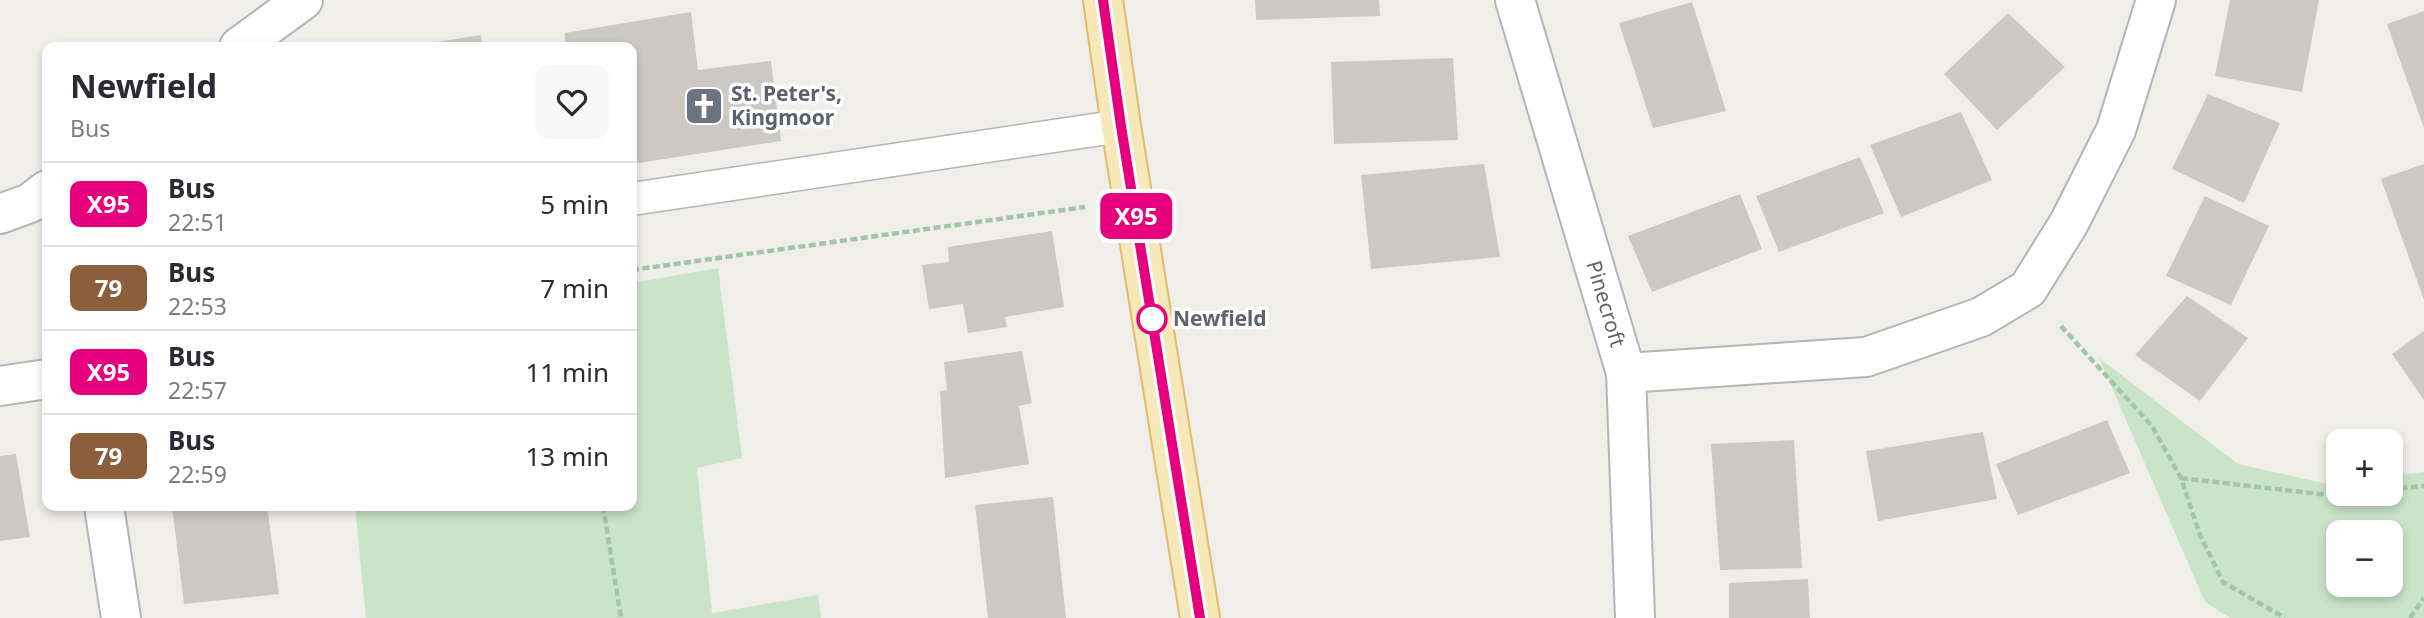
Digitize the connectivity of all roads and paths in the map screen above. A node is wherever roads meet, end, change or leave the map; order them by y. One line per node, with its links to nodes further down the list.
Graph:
1 (303, 0): 5 (street)
2 (1103, 0): 6 (main road)
3 (1514, 0): 13 (street, Pinecroft)
4 (2144, 4): 12 (street)
5 (246, 42)
6 (1121, 126): 8 (lane); 9 (main road)
7 (42, 194): 10 (street)
8 (637, 198)
9 (1133, 200): 11 (path); 25 (main road)
10 (0, 214)
11 (637, 269)
12 (2028, 289): 13 (street); 16 (path)
13 (1626, 373): 26 (street, Pinecroft)
14 (42, 380): 15 (street)
15 (0, 386)
16 (2181, 478): 19 (path); 27 (path)
17 (2424, 486): 18 (path)
18 (2403, 488)
19 (2326, 495)
20 (105, 511): 23 (street)
21 (604, 511): 24 (path)
22 (2424, 597): 28 (path)
23 (121, 618)
24 (621, 618)
25 (1200, 618)
26 (1635, 618)
27 (2285, 618)
28 (2410, 618)

